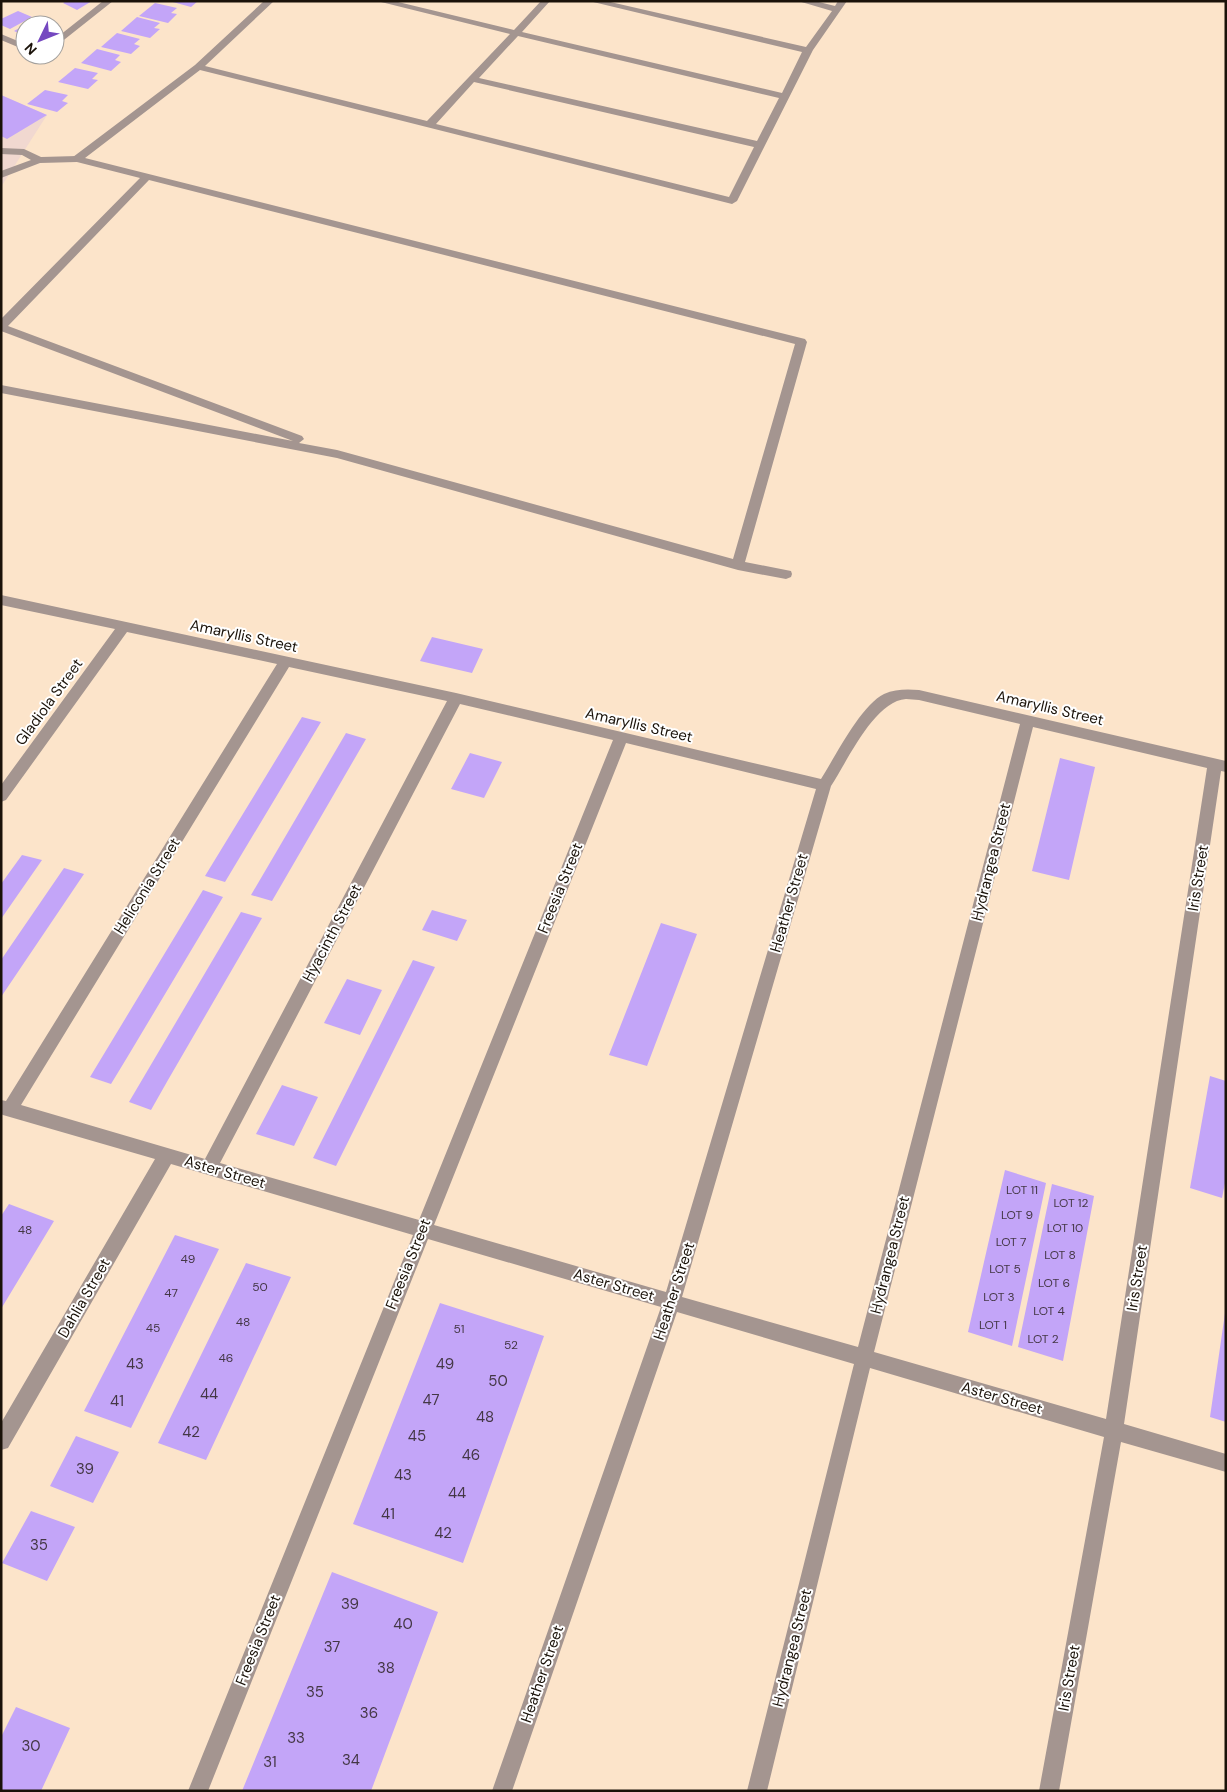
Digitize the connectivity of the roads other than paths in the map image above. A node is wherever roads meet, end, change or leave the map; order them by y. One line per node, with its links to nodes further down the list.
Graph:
1 (109, 1): 9 (street)
2 (270, 1): 13 (street)
3 (381, 1): 8 (street)
4 (546, 1): 8 (street)
5 (593, 1): 12 (street)
6 (802, 1): 7 (street)
7 (840, 5): 12 (street)
8 (516, 33): 14 (street); 15 (street)
9 (65, 36)
10 (1, 37): 11 (street)
11 (15, 43)
12 (808, 50): 15 (street)
13 (198, 67): 16 (street); 19 (street)
14 (472, 79): 16 (street); 17 (street)
15 (784, 96): 17 (street)
16 (428, 126): 17 (street)
17 (760, 145)
18 (1, 151): 20 (street)
19 (78, 159): 20 (street); 22 (street)
20 (39, 160): 21 (street)
21 (1, 175)
22 (147, 177): 23 (street); 26 (street)
23 (1, 326): 25 (street)
24 (1, 390): 25 (street)
25 (337, 454): 26 (street)
26 (738, 565): 27 (street)
27 (786, 574)
28 (1, 600): 29 (street, Amaryllis Street)
29 (124, 627): 30 (street, Amaryllis Street); 36 (street, Gladiola Street)
30 (284, 662): 31 (street, Amaryllis Street); 37 (street, Heliconia Street)
31 (456, 698): 33 (street, Amaryllis Street); 39 (street, Hyacinth Street)
32 (1028, 720): 34 (street, Amaryllis Street); 35 (street, Amaryllis Street); 42 (street, Hydrangea Street)
33 (621, 738): 35 (street, Amaryllis Street); 40 (street, Freesia Street)
34 (1221, 766): 43 (street, Iris Street)
35 (824, 785): 41 (street, Heather Street)
36 (1, 796)
37 (5, 1108): 38 (street, Aster Street)
38 (168, 1155): 39 (street, Aster Street); 44 (street, Dahlia Street)
39 (209, 1167): 40 (street, Aster Street)
40 (422, 1229): 41 (street, Aster Street); 46 (street, Freesia Street)
41 (672, 1302): 42 (street, Aster Street); 47 (street, Heather Street)
42 (864, 1358): 43 (street, Aster Street); 48 (street, Hydrangea Street)
43 (1114, 1430): 45 (street, Aster Street); 49 (street, Iris Street)
44 (1, 1441)
45 (1226, 1463)
46 (198, 1791)
47 (502, 1791)
48 (757, 1791)
49 (1049, 1791)

